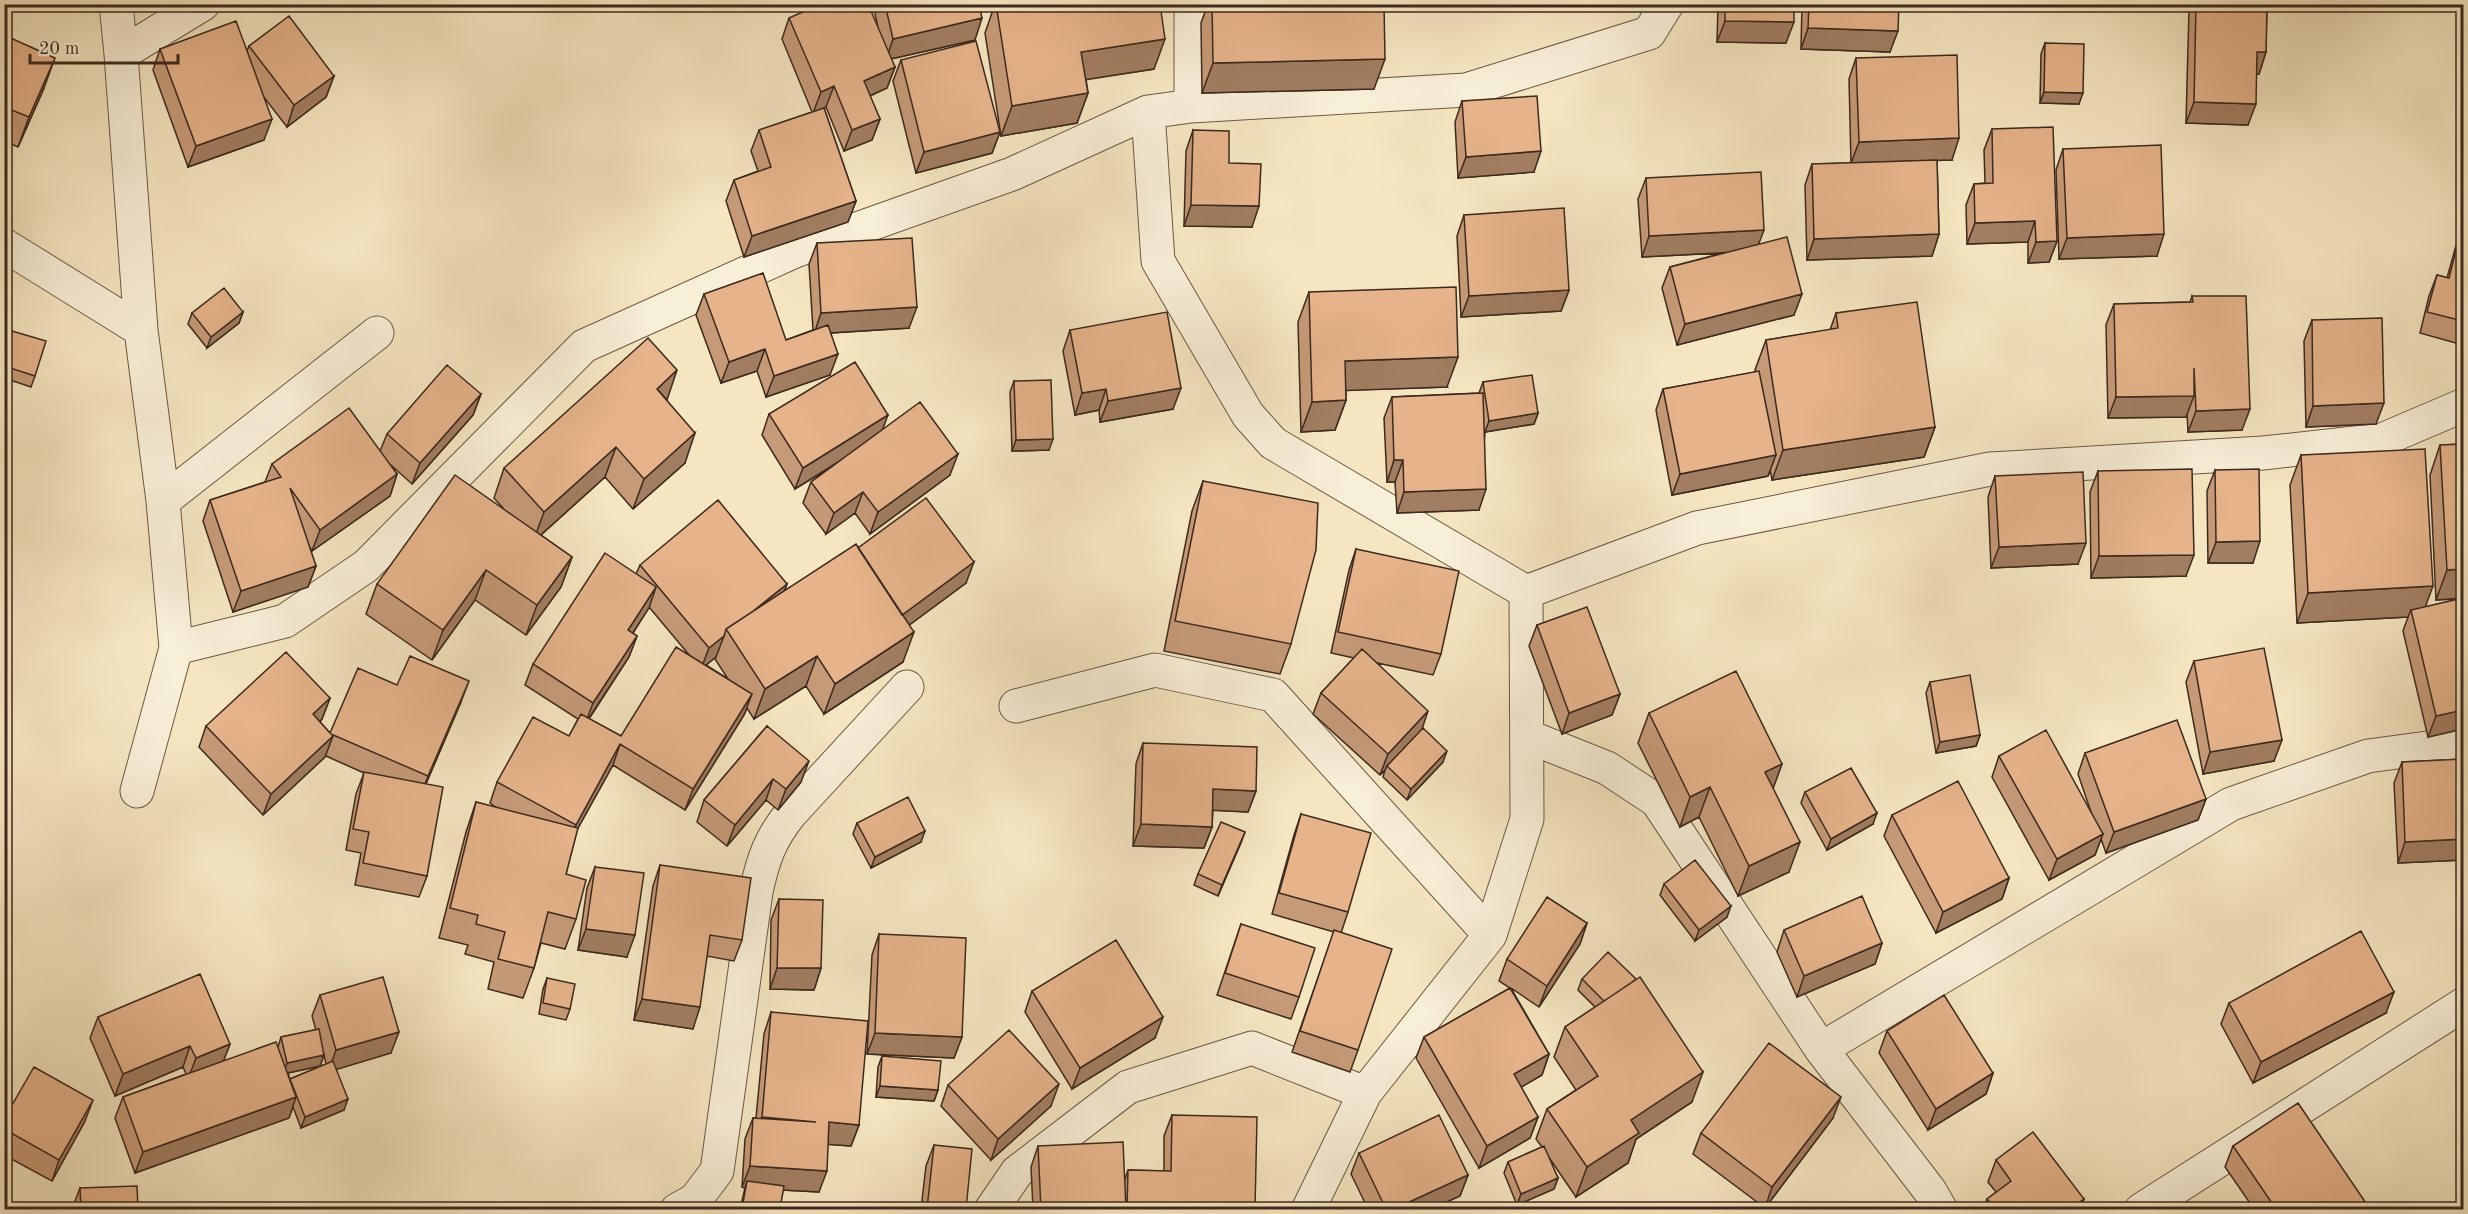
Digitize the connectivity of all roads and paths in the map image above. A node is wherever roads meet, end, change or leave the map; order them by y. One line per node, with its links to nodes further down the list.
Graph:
1 (116, 4): 5 (street)
2 (203, 4): 5 (street)
3 (1191, 4): 6 (street)
4 (1666, 4): 6 (street)
5 (122, 54): 9 (street)
6 (1191, 106): 7 (street)
7 (1148, 112): 13 (street); 14 (street)
8 (4, 245): 9 (street)
9 (141, 330): 12 (street)
10 (377, 333): 12 (street)
11 (2463, 405): 13 (street)
12 (163, 501): 14 (street)
13 (1526, 592): 17 (street)
14 (176, 648): 19 (street)
15 (907, 687): 25 (street)
16 (1016, 706): 20 (street)
17 (1527, 736): 20 (street); 22 (street)
18 (2463, 743): 22 (street)
19 (137, 791)
20 (1490, 935): 23 (street)
21 (2463, 1004): 28 (street)
22 (1821, 1049): 24 (street)
23 (1365, 1093): 26 (street); 27 (street)
24 (1929, 1203)
25 (677, 1209)
26 (991, 1209)
27 (1308, 1209)
28 (2142, 1209)

